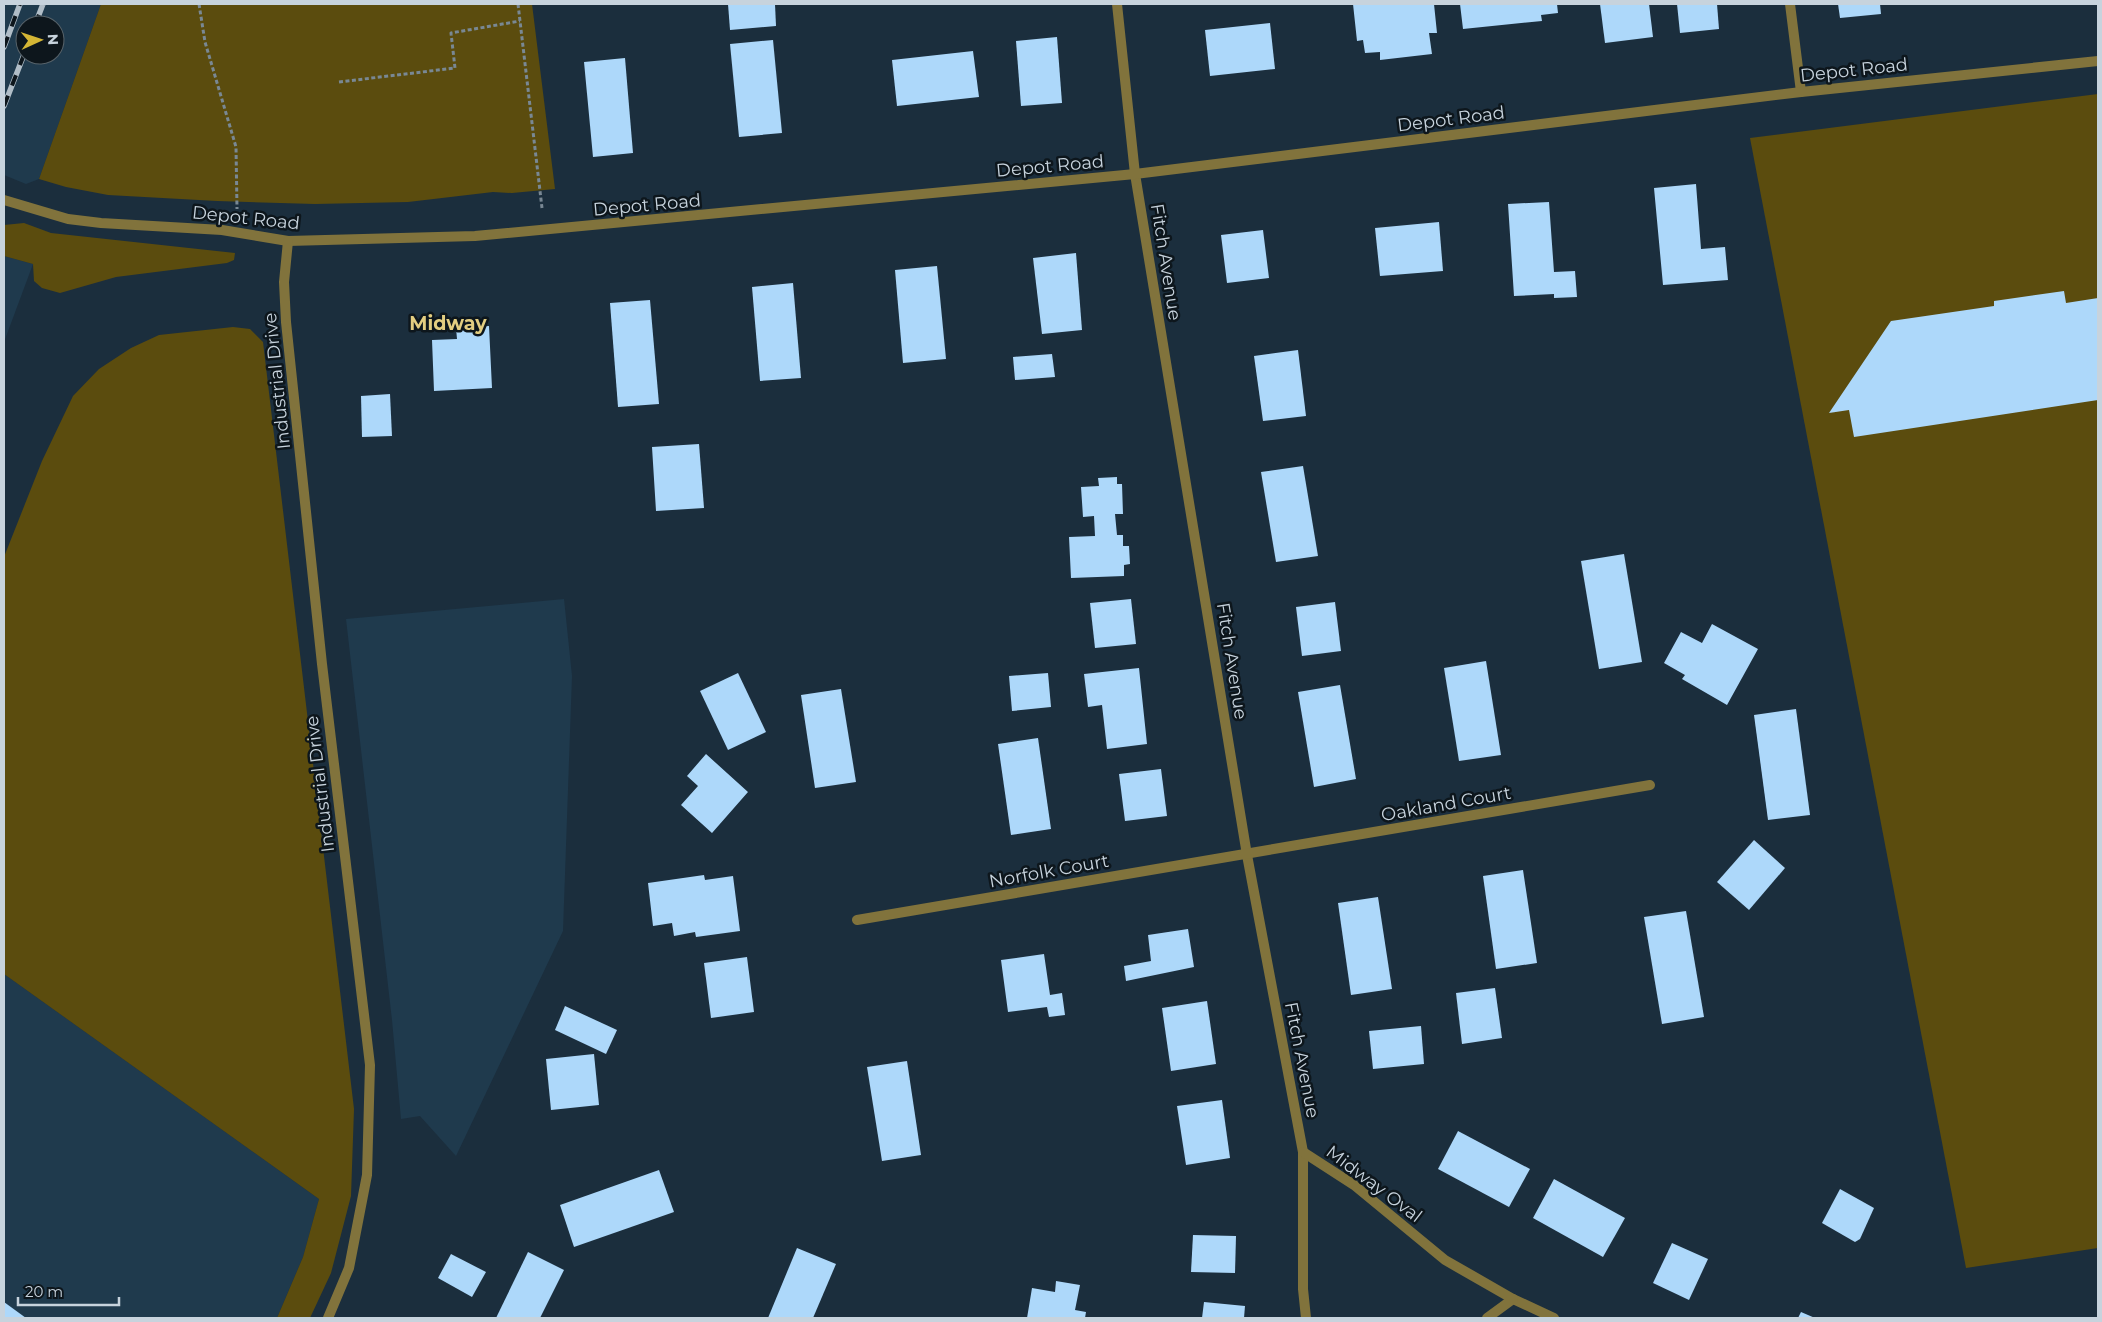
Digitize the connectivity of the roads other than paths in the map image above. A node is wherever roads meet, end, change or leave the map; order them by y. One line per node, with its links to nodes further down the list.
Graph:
1 (1117, 4): 5 (street, Fitch Avenue)
2 (1790, 4): 4 (street)
3 (2098, 61): 4 (street, Depot Road)
4 (1801, 92): 5 (street, Depot Road)
5 (1135, 174): 7 (street, Depot Road); 9 (street, Fitch Avenue)
6 (4, 200): 7 (street, Depot Road)
7 (288, 240): 13 (street, Industrial Drive)
8 (1650, 785): 9 (street, Oakland Court)
9 (1247, 855): 10 (street, Norfolk Court); 11 (street, Fitch Avenue)
10 (857, 920)
11 (1303, 1152): 12 (street, Midway Oval); 14 (street, Midway Oval)
12 (1513, 1299): 15 (street); 16 (street, Midway Oval)
13 (328, 1318)
14 (1306, 1318)
15 (1487, 1318)
16 (1554, 1318)

